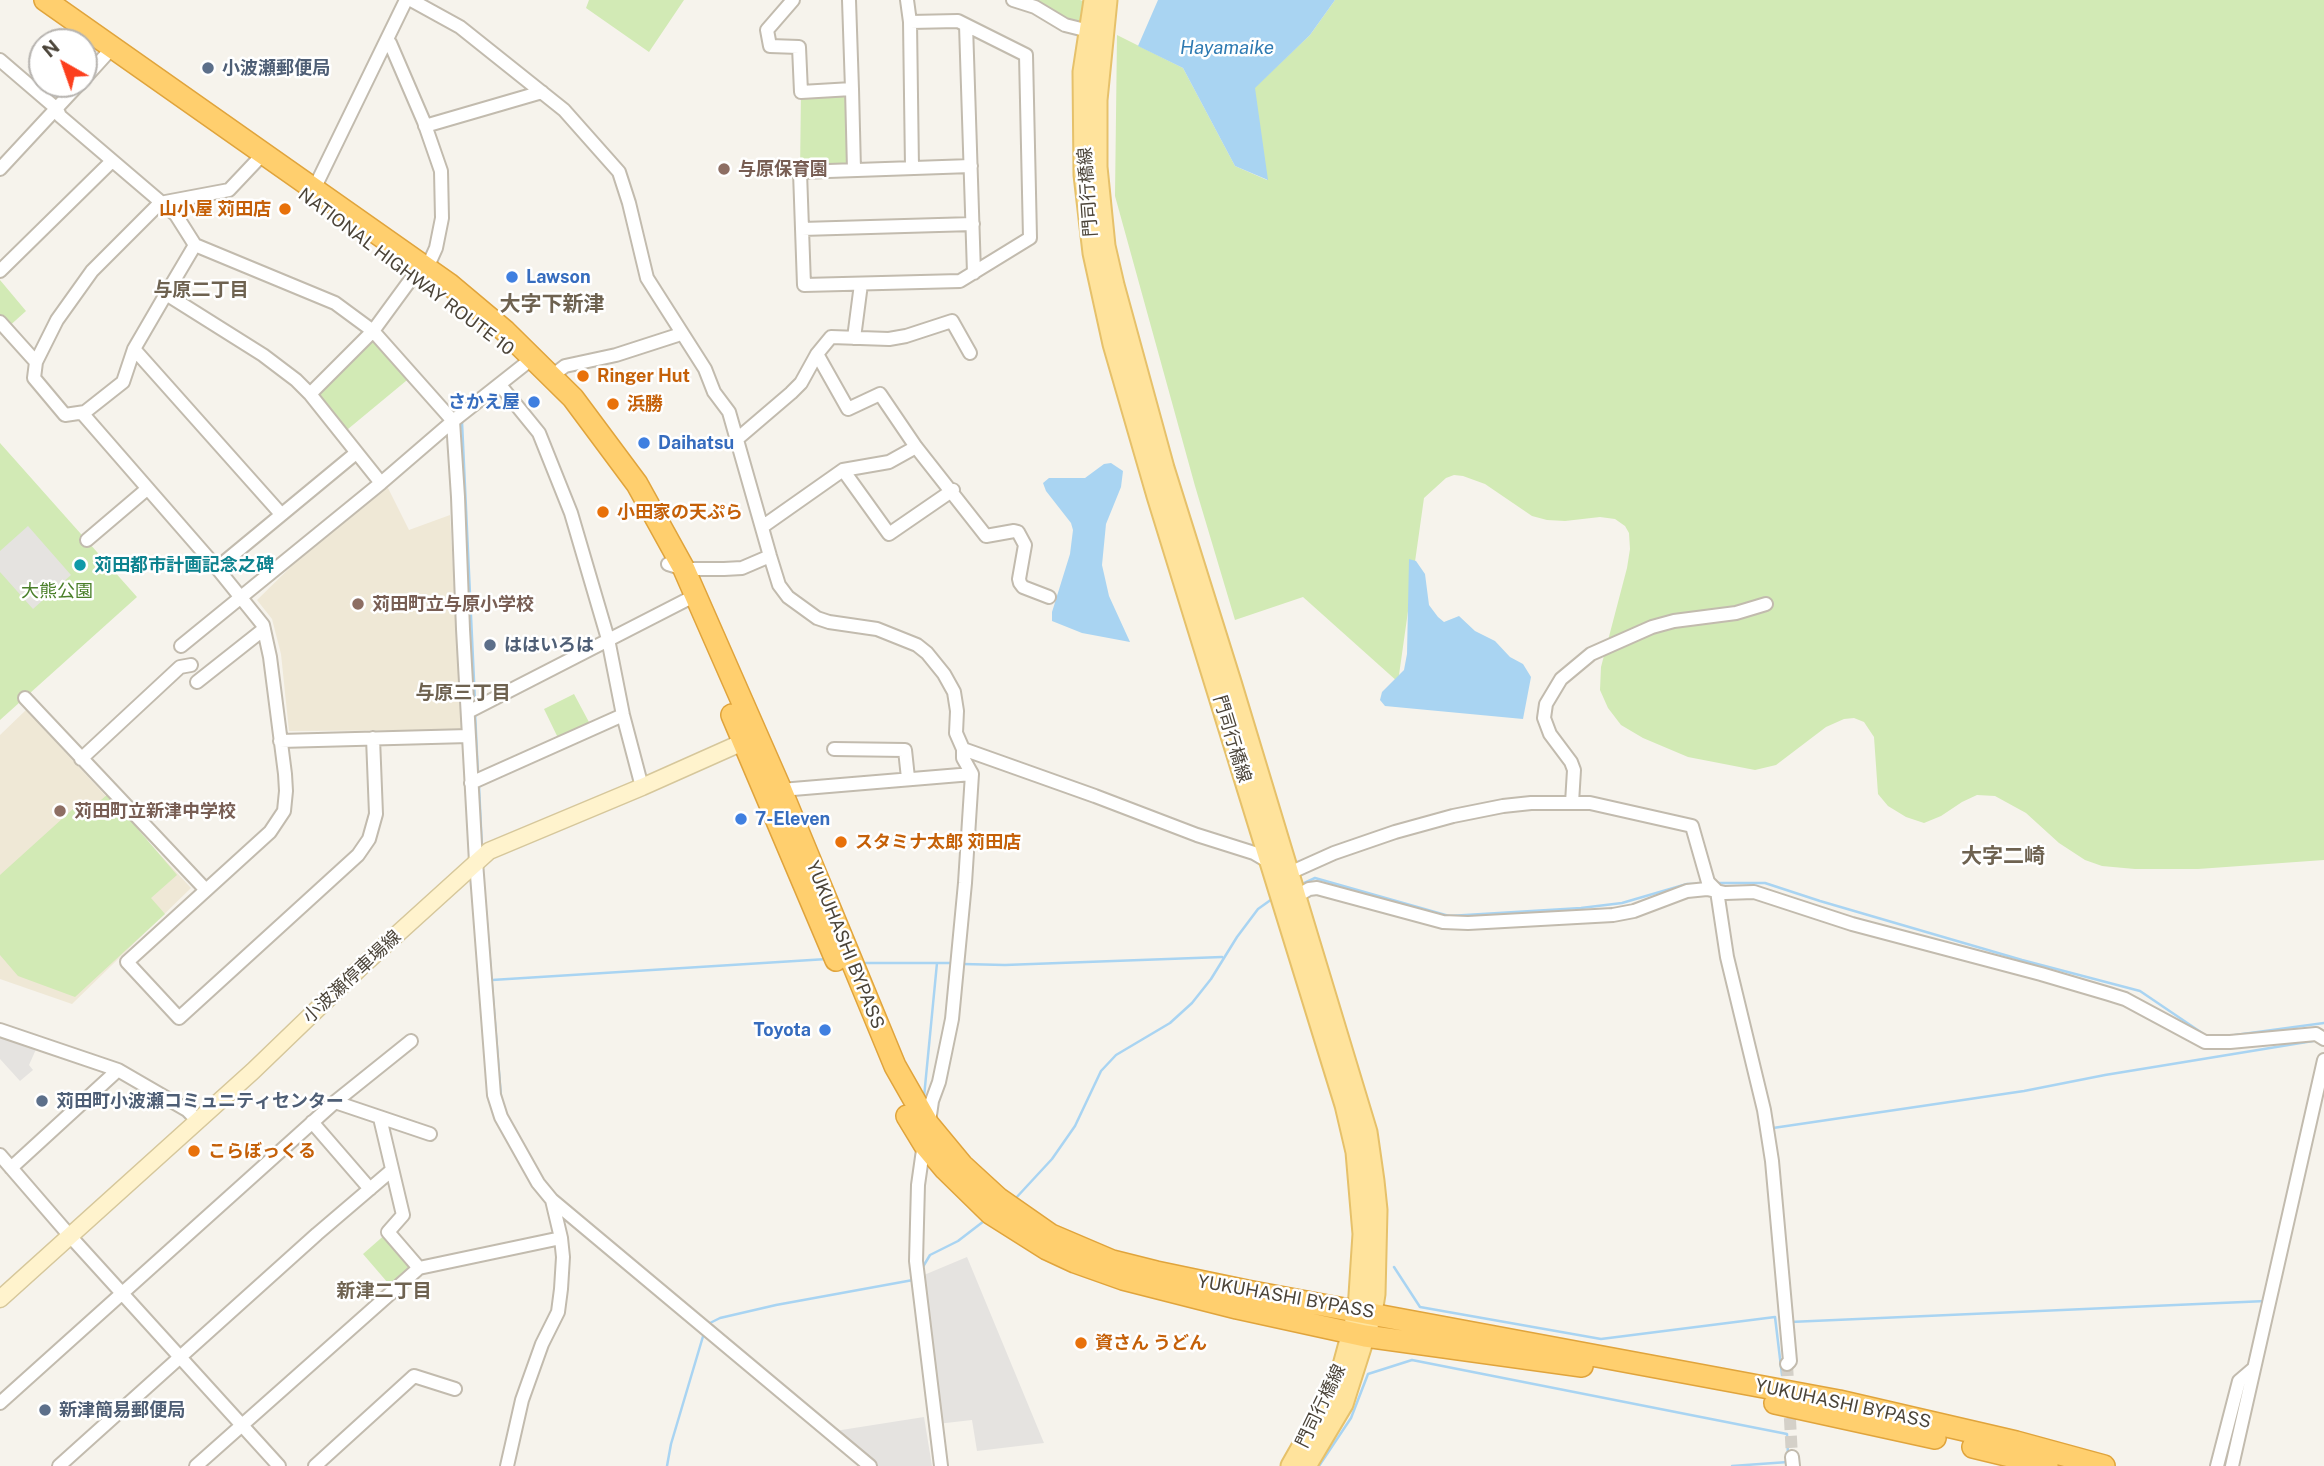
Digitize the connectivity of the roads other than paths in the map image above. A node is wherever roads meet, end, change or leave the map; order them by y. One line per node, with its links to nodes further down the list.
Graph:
1 (29, 0): 14 (highway, NATIONAL HIGHWAY ROUTE 10)
2 (46, 0): 14 (highway, NATIONAL HIGHWAY ROUTE 10)
3 (407, 0): 13 (street); 18 (street)
4 (793, 0): 17 (street)
5 (849, 0): 17 (street)
6 (906, 0): 10 (street)
7 (1013, 0): 12 (street)
8 (1094, 0): 12 (main road, 門司行橋線)
9 (1107, 0): 12 (main road, 門司行橋線)
10 (910, 22): 11 (street); 25 (street)
11 (966, 25): 24 (street); 35 (street)
12 (1095, 33): 91 (main road, 門司行橋線)
13 (386, 42): 21 (street); 28 (street)
14 (109, 51): 16 (street); 22 (highway, NATIONAL HIGHWAY ROUTE 10)
15 (0, 60): 20 (street)
16 (98, 63)
17 (852, 89): 27 (street)
18 (542, 92): 21 (street); 40 (street)
19 (67, 98): 20 (street)
20 (57, 109): 23 (street); 26 (street)
21 (425, 126): 34 (street)
22 (260, 157): 28 (highway, NATIONAL HIGHWAY ROUTE 10); 29 (street); 34 (highway, NATIONAL HIGHWAY ROUTE 10)
23 (112, 161): 29 (street); 33 (street)
24 (971, 166): 25 (street); 30 (street)
25 (912, 168): 27 (street)
26 (0, 169)
27 (854, 170): 31 (street)
28 (314, 188): 34 (highway, NATIONAL HIGHWAY ROUTE 10)
29 (160, 203): 32 (street); 46 (street)
30 (973, 224): 31 (street); 35 (street)
31 (802, 229): 36 (street)
32 (195, 245): 37 (street); 39 (street)
33 (0, 271)
34 (421, 272): 39 (street); 45 (highway, NATIONAL HIGHWAY ROUTE 10)
35 (974, 273): 36 (street)
36 (861, 284): 41 (street)
37 (166, 294): 42 (street); 49 (street)
38 (0, 322): 46 (street)
39 (373, 331): 49 (street); 51 (street)
40 (681, 334): 47 (street); 52 (street)
41 (853, 338): 43 (street); 44 (street)
42 (134, 349): 50 (street); 59 (street)
43 (970, 353)
44 (817, 354): 52 (street); 53 (street)
45 (530, 360): 47 (highway, NATIONAL HIGHWAY ROUTE 10); 48 (street); 63 (highway, NATIONAL HIGHWAY ROUTE 10)
46 (36, 362): 50 (street)
47 (552, 376): 63 (highway, NATIONAL HIGHWAY ROUTE 10)
48 (500, 385): 51 (street); 70 (street)
49 (310, 394): 54 (street)
50 (82, 413): 57 (street)
51 (453, 421): 56 (street); 75 (street)
52 (736, 440): 60 (street)
53 (916, 447): 55 (street); 58 (street)
54 (356, 453): 56 (street); 59 (street)
55 (843, 470): 58 (street); 60 (street)
56 (381, 483): 66 (street)
57 (147, 489): 61 (street); 64 (street)
58 (953, 490): 65 (street)
59 (281, 514): 64 (street)
60 (762, 527): 62 (street)
61 (87, 540)
62 (769, 556): 63 (street); 82 (street)
63 (676, 566): 67 (highway, NATIONAL HIGHWAY ROUTE 10)
64 (217, 568): 66 (street)
65 (1049, 597)
66 (241, 598): 69 (street); 71 (street)
67 (691, 598): 70 (street); 79 (highway, NATIONAL HIGHWAY ROUTE 10)
68 (1766, 604): 89 (street)
69 (264, 629): 73 (street); 80 (street)
70 (608, 639): 75 (street); 76 (street)
71 (181, 646)
72 (191, 665): 83 (street)
73 (197, 682)
74 (25, 698): 83 (street)
75 (468, 712): 77 (street)
76 (623, 715): 86 (street); 87 (street)
77 (469, 736): 78 (street); 86 (street)
78 (373, 738): 80 (street); 92 (street)
79 (750, 739): 87 (main road, 小波瀬停車場線); 88 (highway, YUKUHASHI BYPASS); 105 (highway, YUKUHASHI BYPASS)
80 (280, 741): 92 (street)
81 (834, 749): 85 (street)
82 (963, 749): 84 (street); 91 (street)
83 (81, 759): 92 (street)
84 (972, 774): 85 (street); 105 (street)
85 (908, 778): 88 (street)
86 (471, 783): 90 (street)
87 (642, 787): 90 (main road, 小波瀬停車場線)
88 (781, 790): 105 (highway, YUKUHASHI BYPASS)
89 (1572, 803): 91 (street); 93 (street)
90 (476, 862): 102 (main road, 小波瀬停車場線); 110 (street)
91 (1279, 872): 94 (main road, 門司行橋線)
92 (206, 890)
93 (1717, 891): 94 (street); 96 (street); 119 (street)
94 (1289, 900): 116 (main road, 門司行橋線)
95 (0, 1030): 99 (street)
96 (2324, 1039)
97 (411, 1041): 100 (street)
98 (2324, 1060): 120 (street)
99 (118, 1070): 102 (street); 107 (street)
100 (335, 1101): 101 (street); 103 (street)
101 (380, 1118): 104 (street); 108 (street)
102 (198, 1121): 111 (main road, 小波瀬停車場線)
103 (312, 1122): 109 (street); 114 (street)
104 (430, 1134)
105 (926, 1134): 116 (highway, YUKUHASHI BYPASS); 117 (highway, YUKUHASHI BYPASS); 130 (street)
106 (0, 1155): 107 (street)
107 (11, 1168): 111 (street)
108 (391, 1170): 109 (street); 113 (street)
109 (370, 1189): 118 (street)
110 (552, 1200): 112 (street); 129 (street)
111 (69, 1236): 114 (street); 115 (main road, 小波瀬停車場線)
112 (561, 1238): 113 (street); 128 (street)
113 (419, 1268): 123 (street)
114 (122, 1293): 118 (street); 122 (street)
115 (0, 1299)
116 (1365, 1312): 117 (main road, 門司行橋線); 134 (highway, YUKUHASHI BYPASS)
117 (1358, 1334): 131 (main road, 門司行橋線); 132 (main road, 門司行橋線); 133 (highway, YUKUHASHI BYPASS)
118 (180, 1357): 123 (street); 124 (street)
119 (1787, 1364)
120 (2253, 1369): 135 (street); 136 (street)
121 (455, 1389): 127 (street)
122 (0, 1404)
123 (242, 1425): 125 (street); 126 (street)
124 (59, 1466)
125 (196, 1466)
126 (279, 1466)
127 (315, 1466)
128 (507, 1466)
129 (870, 1466)
130 (941, 1466)
131 (1291, 1466)
132 (1307, 1466)
133 (2050, 1466)
134 (2104, 1466)
135 (2217, 1466)
136 (2232, 1466)

